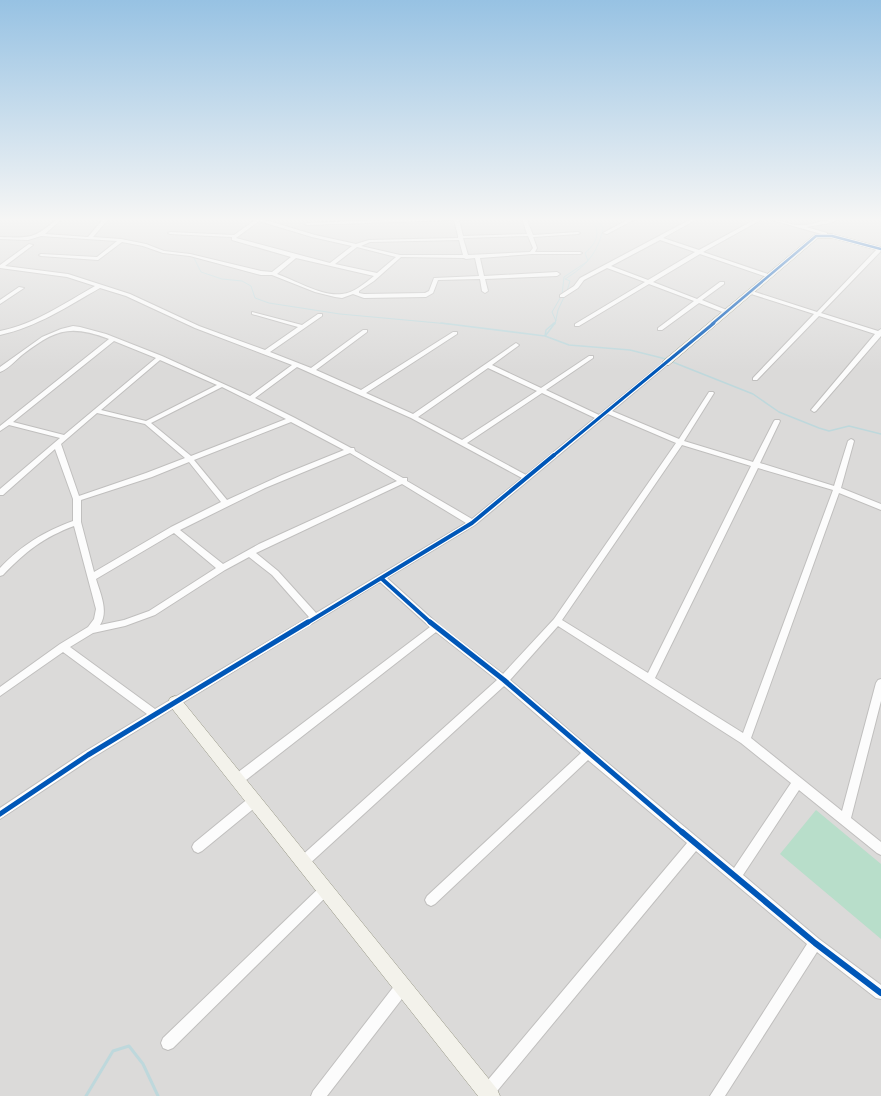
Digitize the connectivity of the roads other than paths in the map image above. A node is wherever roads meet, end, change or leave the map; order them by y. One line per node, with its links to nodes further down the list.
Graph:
1 (16, 269): 20 (street)
2 (246, 269): 13 (street)
3 (279, 269): 13 (street)
4 (352, 269): 15 (street)
5 (384, 269): 15 (street)
6 (480, 269): 16 (street)
7 (601, 269): 25 (street)
8 (615, 269): 18 (street)
9 (670, 269): 18 (street)
10 (749, 269): 17 (street)
11 (777, 269): 17 (street)
12 (861, 269): 30 (street)
13 (273, 274): 22 (street)
14 (557, 274): 16 (street)
15 (377, 275): 22 (street)
16 (482, 276): 22 (street); 23 (street)
17 (769, 276): 24 (street)
18 (649, 282): 26 (street); 32 (street)
19 (722, 283): 26 (street)
20 (100, 286): 36 (street); 41 (street)
21 (21, 288): 27 (street)
22 (357, 290)
23 (485, 291)
24 (750, 292): 29 (street); 30 (street)
25 (562, 296)
26 (697, 300): 29 (street); 34 (street)
27 (0, 302)
28 (254, 312): 33 (street)
29 (727, 312): 44 (street)
30 (818, 314): 38 (street); 49 (street)
31 (320, 315): 33 (street)
32 (577, 325)
33 (303, 328): 41 (street)
34 (660, 329)
35 (365, 331): 48 (street)
36 (0, 333)
37 (455, 333): 52 (street)
38 (880, 333): 55 (street)
39 (113, 339): 42 (street); 47 (street); 62 (street)
40 (516, 345): 46 (street)
41 (266, 352): 45 (street)
42 (160, 357): 50 (street); 56 (street)
43 (591, 357): 51 (street)
44 (668, 361): 57 (street)
45 (297, 364): 48 (street); 54 (street)
46 (487, 365): 51 (street); 58 (street)
47 (0, 370)
48 (312, 370): 52 (street)
49 (755, 378)
50 (222, 385): 54 (street); 63 (street)
51 (543, 391): 59 (street); 68 (street)
52 (362, 393): 58 (street)
53 (711, 393): 67 (street)
54 (251, 398): 60 (street)
55 (814, 410)
56 (96, 411): 63 (street); 65 (street)
57 (607, 411): 59 (street); 67 (street)
58 (412, 417): 68 (street)
59 (599, 417): 73 (street)
60 (293, 419): 70 (street); 71 (street)
61 (777, 421): 72 (street)
62 (8, 423): 64 (street); 65 (street)
63 (147, 423): 71 (street)
64 (0, 429)
65 (64, 436): 69 (street)
66 (851, 440): 75 (street)
67 (680, 442): 72 (street); 89 (street)
68 (463, 443): 73 (street)
69 (57, 444): 76 (street); 77 (street)
70 (352, 450): 74 (street); 78 (street)
71 (189, 458): 77 (street); 78 (street)
72 (755, 464): 75 (street); 94 (street)
73 (527, 478): 81 (street)
74 (404, 480): 81 (street); 83 (street)
75 (837, 489): 79 (street); 99 (street)
76 (0, 494)
77 (77, 499): 80 (street)
78 (226, 503): 82 (street)
79 (881, 507)
80 (77, 522): 85 (street); 86 (street)
81 (472, 522): 87 (street)
82 (174, 529): 84 (street); 86 (street)
83 (250, 553): 84 (street); 88 (street)
84 (222, 568): 91 (street)
85 (0, 573)
86 (91, 578): 91 (street)
87 (381, 578): 88 (street); 90 (street)
88 (314, 617): 97 (street)
89 (557, 621): 93 (street); 94 (street)
90 (436, 627): 93 (street); 101 (street)
91 (91, 630): 92 (street)
92 (63, 646): 96 (street); 98 (street)
93 (504, 680): 100 (street); 109 (street)
94 (649, 680): 99 (street)
95 (881, 683): 105 (street)
96 (0, 692)
97 (175, 702): 98 (street); 101 (street)
98 (155, 715): 104 (street)
99 (745, 740): 102 (street)
100 (588, 753): 106 (street); 112 (street)
101 (237, 780): 103 (street)
102 (798, 782): 105 (street); 110 (street)
103 (254, 801): 107 (street); 109 (street)
104 (0, 814)
105 (844, 819): 108 (street)
106 (695, 843): 110 (street); 117 (street)
107 (198, 847)
108 (881, 849)
109 (303, 862): 111 (street)
110 (735, 876): 113 (street)
111 (325, 890): 114 (street); 116 (street)
112 (431, 900)
113 (815, 943): 115 (street); 119 (street)
114 (403, 986): 117 (street); 118 (street)
115 (881, 993)
116 (168, 1043)
117 (489, 1094)
118 (318, 1096)
119 (718, 1096)

